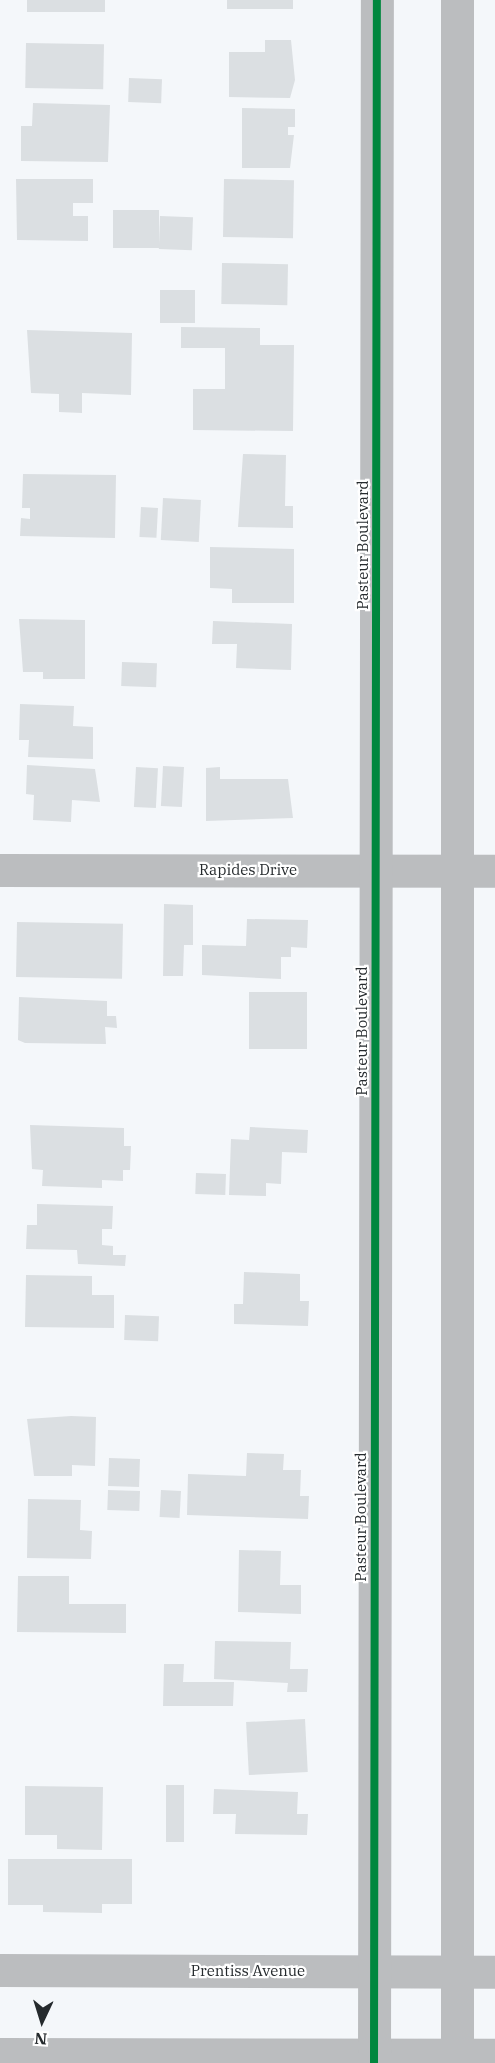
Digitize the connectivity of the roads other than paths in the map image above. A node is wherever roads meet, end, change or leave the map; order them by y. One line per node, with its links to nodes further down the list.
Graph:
1 (377, 0): 4 (street, Pasteur Boulevard)
2 (457, 0): 5 (street)
3 (0, 870): 4 (street, Rapides Drive)
4 (375, 871): 5 (street, Rapides Drive); 8 (street, Pasteur Boulevard)
5 (457, 871): 6 (street, Rapides Drive); 9 (street)
6 (495, 871)
7 (0, 1970): 8 (street, Prentiss Avenue)
8 (374, 1972): 9 (street, Prentiss Avenue); 13 (street, Pasteur Boulevard)
9 (456, 1972): 10 (street, Prentiss Avenue); 14 (street)
10 (495, 1972)
11 (0, 2054): 13 (street)
12 (495, 2055): 14 (street)
13 (374, 2059): 14 (street)
14 (457, 2059)

